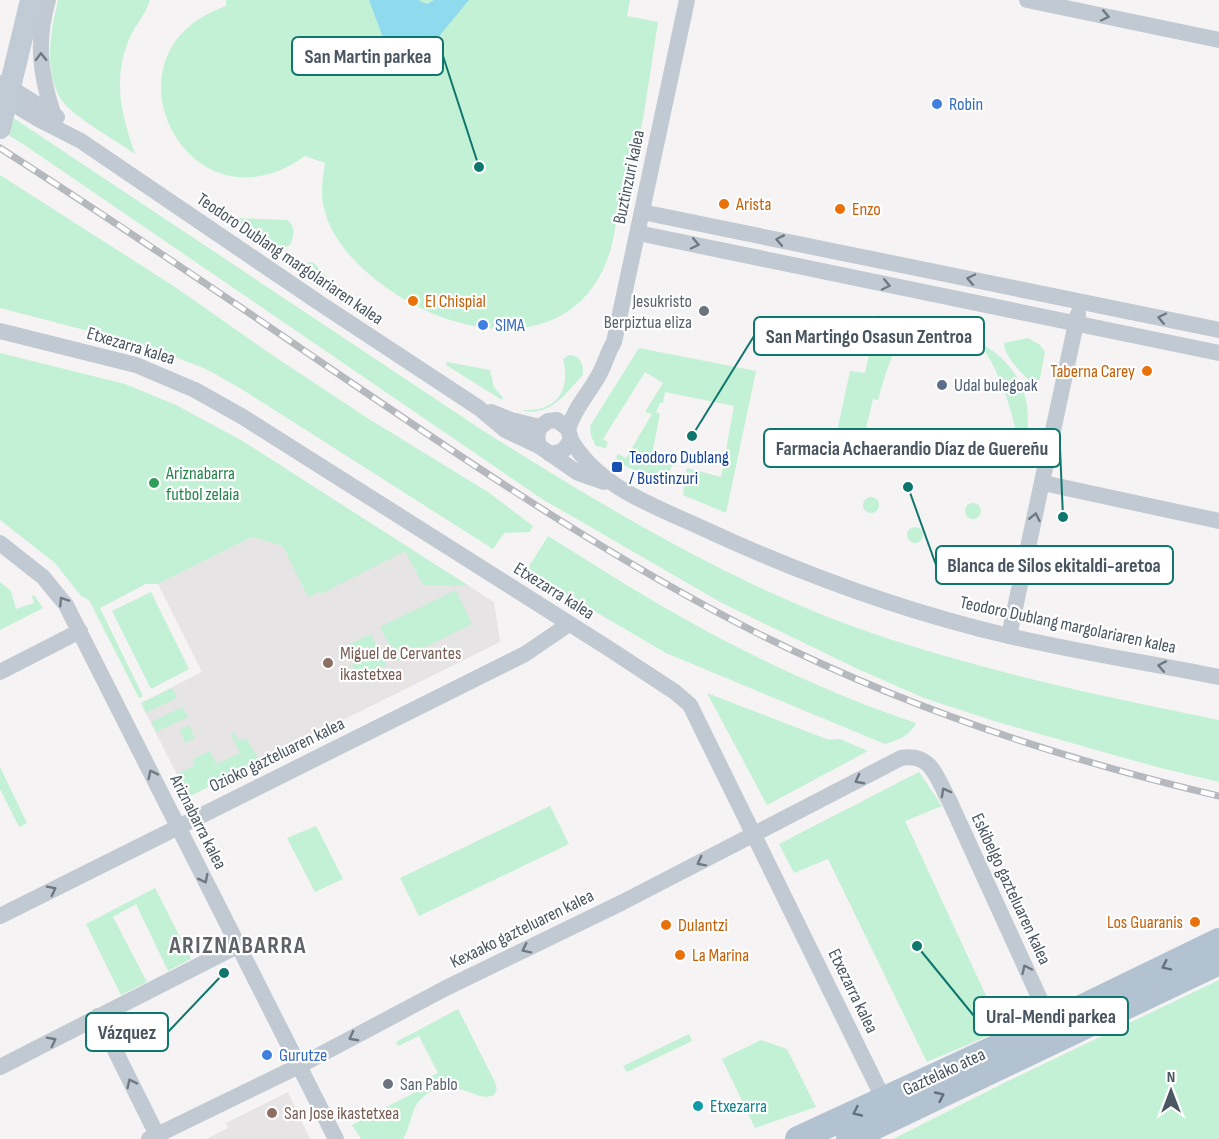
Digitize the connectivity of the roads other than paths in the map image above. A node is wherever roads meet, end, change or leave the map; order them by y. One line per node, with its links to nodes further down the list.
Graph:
1 (48, 0): 8 (street, one-way to 1)
2 (687, 0): 11 (street, Buztinzuri kalea)
3 (1027, 0): 5 (street, one-way to 5)
4 (28, 10): 9 (main road, bridge)
5 (1219, 40)
6 (0, 81): 8 (street, Teodoro Dublang margolariaren kalea)
7 (0, 96): 10 (street, Teodoro Dublang margolariaren kalea)
8 (53, 113): 10 (street, Teodoro Dublang margolariaren kalea)
9 (0, 128)
10 (81, 141): 19 (street, Teodoro Dublang margolariaren kalea)
11 (642, 212): 12 (street, Buztinzuri kalea); 13 (street, one-way to 11)
12 (638, 233): 14 (street, one-way to 14); 18 (street, Buztinzuri kalea)
13 (1080, 302): 14 (street); 15 (street, one-way to 13)
14 (1077, 323): 17 (street); 23 (street)
15 (1219, 330)
16 (0, 331): 27 (street, Etxezarra kalea)
17 (1219, 353)
18 (604, 361): 20 (street); 21 (street)
19 (479, 408): 20 (street, Teodoro Dublang margolariaren kalea); 22 (street, Teodoro Dublang margolariaren kalea)
20 (546, 423): 21 (street); 22 (street)
21 (569, 434): 22 (street); 24 (street, Teodoro Dublang margolariaren kalea)
22 (545, 450): 24 (street, Teodoro Dublang margolariaren kalea)
23 (1043, 483): 25 (street); 29 (street, one-way to 23)
24 (611, 484): 29 (street, Teodoro Dublang margolariaren kalea)
25 (1219, 521)
26 (0, 543): 28 (street, Ariznabarra kalea, one-way to 26)
27 (569, 624): 33 (street, Ozioko gazteluaren kalea); 34 (street, Etxezarra kalea)
28 (80, 631): 30 (street); 33 (street, Ariznabarra kalea, one-way to 28)
29 (1010, 636): 31 (street, Teodoro Dublang margolariaren kalea, one-way to 29)
30 (0, 672)
31 (1219, 677)
32 (912, 756): 34 (street, Kexaako gazteluaren kalea, one-way to 34); 40 (street, Eskibelgo gazteluaren kalea, one-way to 32)
33 (177, 827): 35 (street, Ozioko gazteluaren kalea, one-way to 33); 37 (street, Ariznabarra kalea, one-way to 37)
34 (753, 835): 41 (street, Kexaako gazteluaren kalea, one-way to 41); 43 (street, Etxezarra kalea)
35 (0, 916)
36 (1219, 941): 40 (main road, Gaztelako atea, one-way to 40)
37 (238, 945): 39 (street); 41 (street, Ariznabarra kalea)
38 (1219, 962): 40 (main road, Gaztelako atea)
39 (98, 1016): 42 (street, one-way to 39); 44 (street, one-way to 39)
40 (1048, 1034): 43 (main road, Gaztelako atea); 47 (main road, Gaztelako atea, one-way to 40)
41 (299, 1066): 44 (street, Kexaako gazteluaren kalea); 45 (street, Ariznabarra kalea)
42 (0, 1067)
43 (884, 1100): 46 (main road, Gaztelako atea, one-way to 46)
44 (153, 1137)
45 (336, 1139)
46 (798, 1139)
47 (849, 1139)

